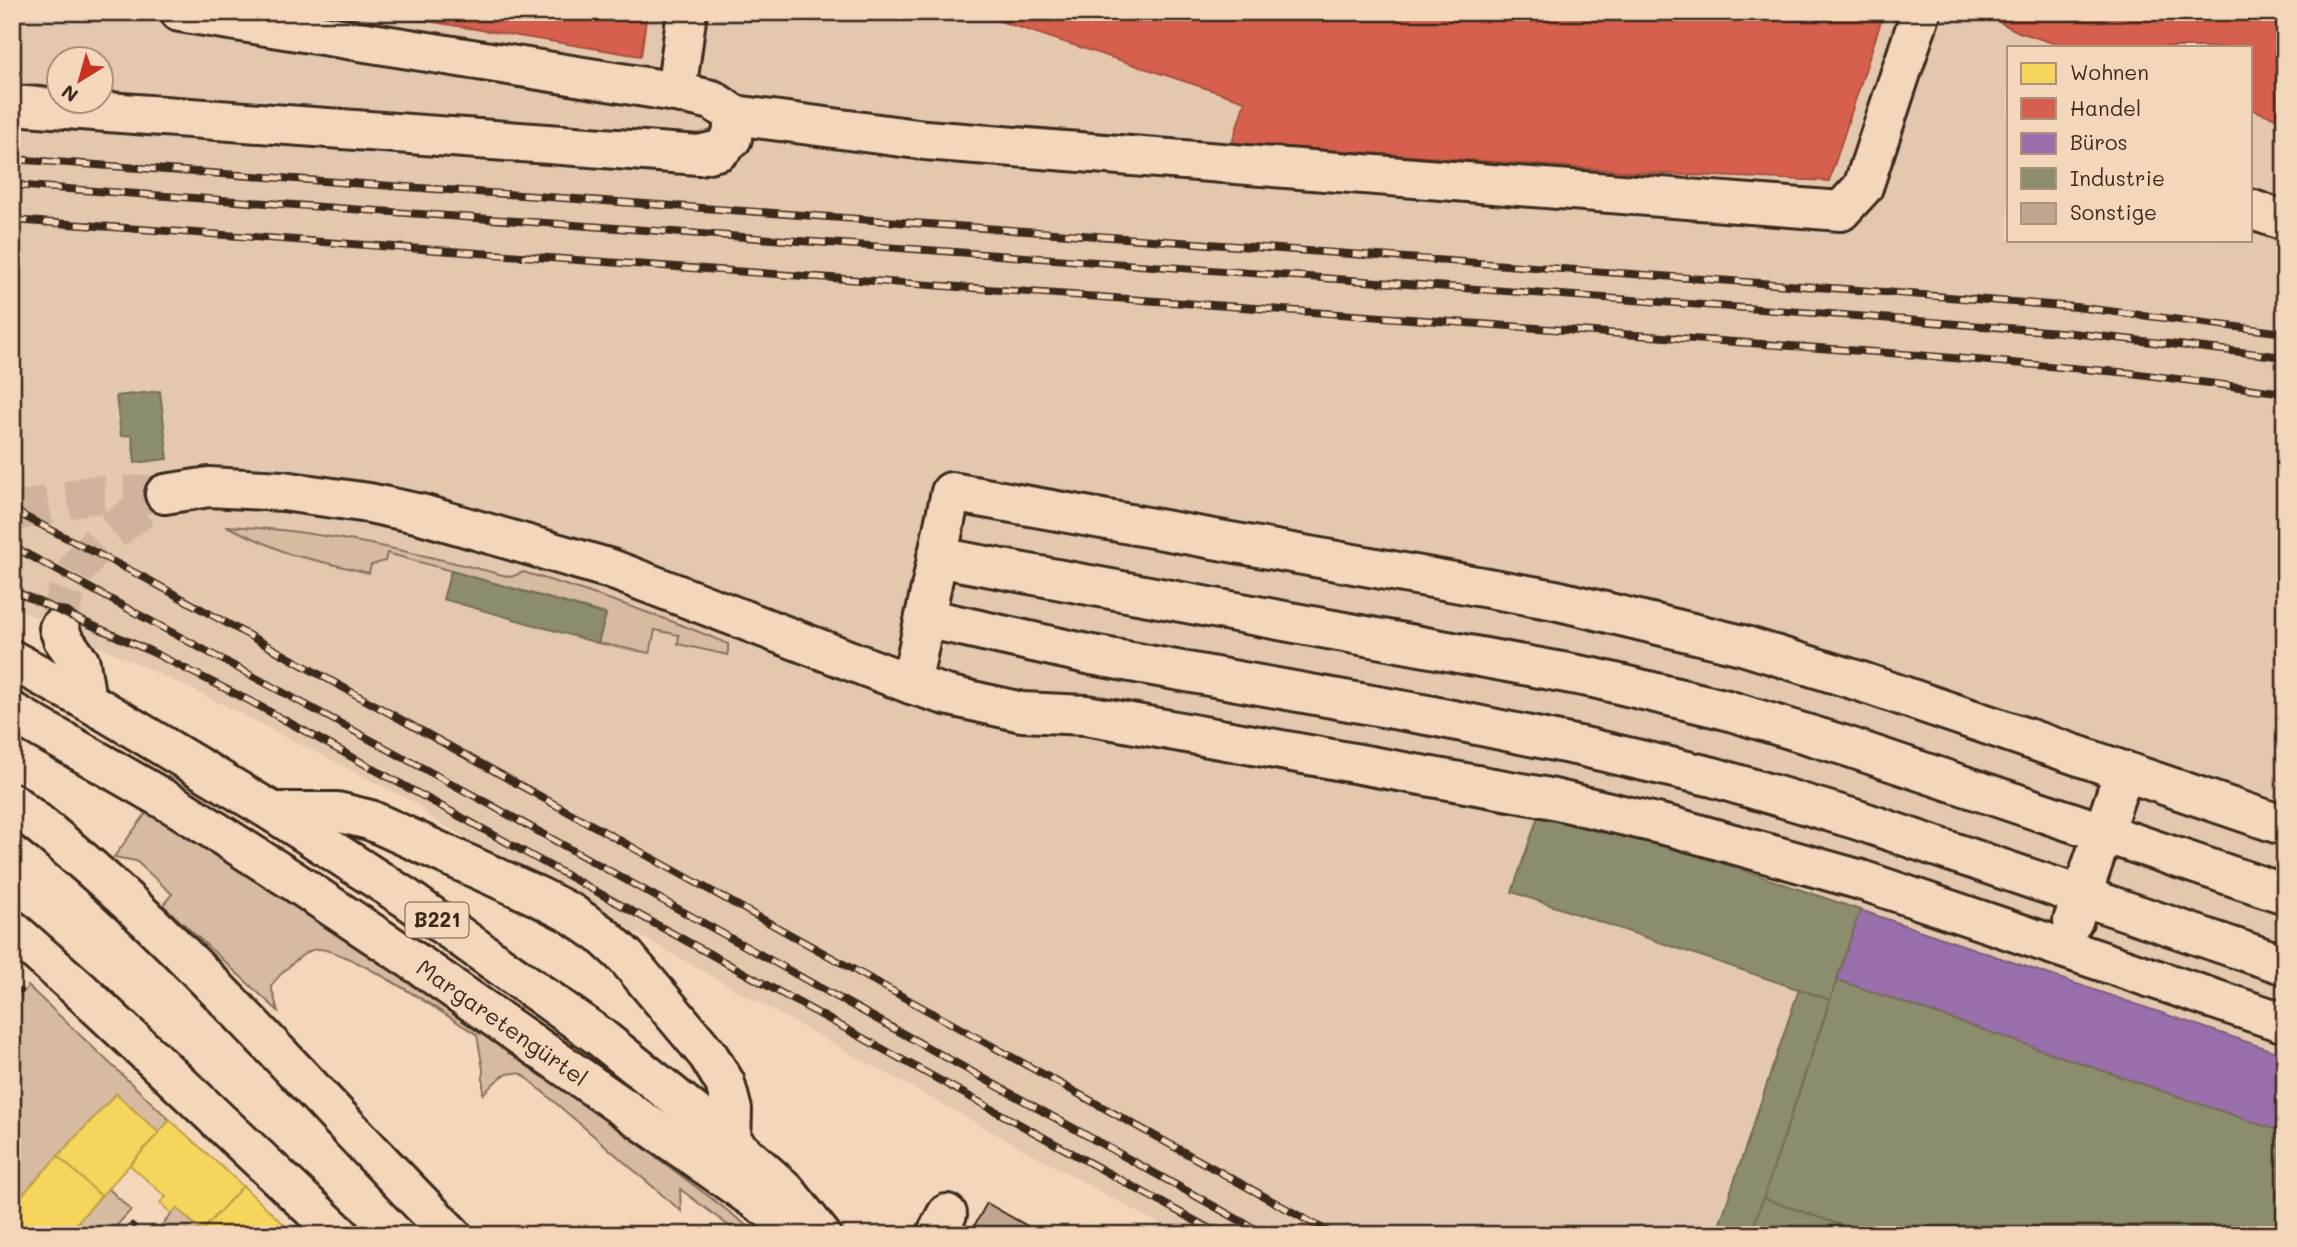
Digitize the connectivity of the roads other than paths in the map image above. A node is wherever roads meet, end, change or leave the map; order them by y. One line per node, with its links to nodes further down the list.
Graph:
1 (180, 12): 4 (main road)
2 (687, 12): 4 (main road)
3 (1921, 12): 6 (main road)
4 (676, 92): 6 (main road)
5 (12, 105): 6 (main road)
6 (734, 115)
7 (2252, 210): 8 (main road)
8 (2285, 221)
9 (165, 494): 14 (main road)
10 (937, 557): 11 (main road); 17 (main road); 23 (main road)
11 (925, 618): 14 (main road); 25 (main road)
12 (60, 628): 15 (main road)
13 (12, 660): 15 (main road, B221)
14 (911, 684): 27 (main road)
15 (86, 700): 20 (main road, B221)
16 (12, 712): 33 (main road, Margaretengürtel / B221)
17 (2124, 771): 21 (main road); 23 (main road)
18 (12, 797): 22 (main road)
19 (12, 803): 22 (main road)
20 (273, 812): 30 (main road, B221); 30 (main road)
21 (2285, 825)
22 (44, 827): 32 (main road)
23 (2103, 832): 24 (main road); 25 (main road)
24 (2285, 894)
25 (2081, 896): 27 (main road); 28 (main road)
26 (12, 930): 31 (main road)
27 (2064, 948): 29 (main road)
28 (2285, 965)
29 (2285, 1023)
30 (731, 1142): 34 (main road, B221)
31 (340, 1235)
32 (452, 1235)
33 (806, 1235)
34 (821, 1235)

